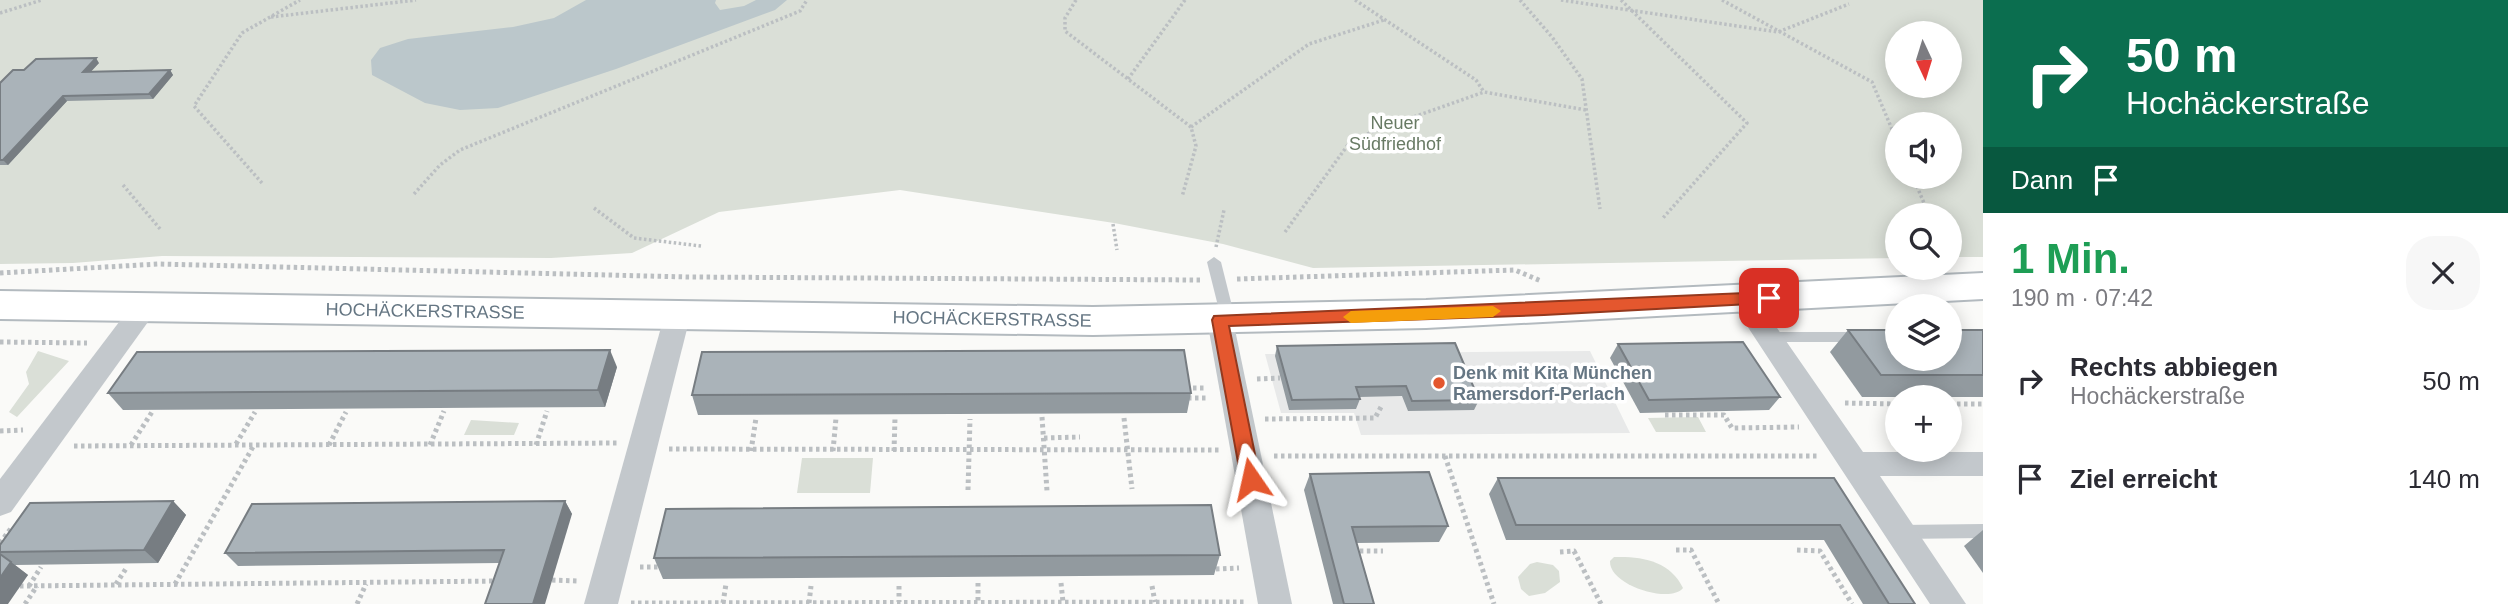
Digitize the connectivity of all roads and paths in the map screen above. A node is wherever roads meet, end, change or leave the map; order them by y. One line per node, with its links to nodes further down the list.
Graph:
1 (42, 0): 14 (path)
2 (300, 0): 15 (path)
3 (416, 0): 15 (path)
4 (807, 0): 25 (path)
5 (1076, 0): 18 (path)
6 (1185, 0): 18 (path)
7 (1355, 0): 16 (path)
8 (1520, 0): 20 (path)
9 (1561, 0): 13 (path)
10 (1621, 0): 13 (path)
11 (1722, 0): 17 (path)
12 (1849, 4): 17 (path)
13 (1632, 10): 17 (path); 30 (path)
14 (0, 13)
15 (266, 18): 23 (path)
16 (1384, 20): 19 (path); 22 (path)
17 (1778, 32): 21 (path)
18 (1128, 79): 22 (path)
19 (1484, 92): 20 (path); 33 (path)
20 (1586, 110): 28 (path)
21 (1885, 113)
22 (1191, 127): 26 (path)
23 (262, 183)
24 (123, 186): 32 (path)
25 (414, 194)
26 (1182, 197)
27 (594, 208): 35 (path)
28 (1600, 209)
29 (1224, 210): 34 (path)
30 (1663, 218)
31 (1113, 224): 36 (path)
32 (162, 230)
33 (1286, 232)
34 (1216, 243)
35 (701, 246)
36 (1117, 250)
37 (1214, 262): 39 (lane)
38 (0, 273): 39 (path)
39 (1219, 280): 40 (path); 46 (lane)
40 (1552, 285)
41 (1983, 286): 42 (street, HOCHÄCKERSTRASSE)
42 (1743, 299): 46 (street, HOCHÄCKERSTRASSE); 47 (street)
43 (0, 305): 44 (street, HOCHÄCKERSTRASSE)
44 (144, 308): 45 (street, HOCHÄCKERSTRASSE); 77 (street)
45 (678, 313): 46 (street, HOCHÄCKERSTRASSE); 86 (street)
46 (1220, 320): 74 (street)
47 (1770, 337): 48 (lane); 95 (street)
48 (1885, 337)
49 (0, 342): 50 (path)
50 (88, 343)
51 (1280, 378): 52 (path)
52 (1253, 379)
53 (1186, 388): 54 (path)
54 (1205, 388)
55 (1188, 398): 56 (path)
56 (1207, 398)
57 (1840, 403): 58 (path)
58 (1885, 404)
59 (1962, 404): 60 (path)
60 (1983, 404)
61 (1381, 407): 74 (path)
62 (444, 411): 85 (path)
63 (547, 411): 80 (path)
64 (152, 412): 81 (path)
65 (255, 412): 82 (path)
66 (346, 412): 84 (path)
67 (1665, 415): 75 (path)
68 (1042, 417): 78 (path)
69 (756, 418): 89 (path)
70 (836, 418): 90 (path)
71 (895, 418): 91 (path)
72 (1124, 418): 92 (path)
73 (970, 419): 87 (path)
74 (1238, 420): 93 (street)
75 (1807, 427)
76 (0, 431): 77 (path)
77 (34, 438): 81 (path); 100 (street)
78 (1044, 438): 79 (path); 88 (path)
79 (1080, 438)
80 (536, 444): 85 (path); 86 (path)
81 (131, 445): 82 (path)
82 (235, 445): 83 (path)
83 (254, 445): 84 (path); 120 (path)
84 (330, 445): 85 (path)
85 (430, 445)
86 (643, 446): 89 (path); 138 (street)
87 (969, 450): 88 (path); 91 (path); 98 (path)
88 (1045, 450): 92 (path); 99 (path)
89 (751, 451): 90 (path)
90 (833, 451): 91 (path)
91 (894, 451)
92 (1127, 451): 93 (path); 97 (path)
93 (1246, 453): 94 (path); 135 (street)
94 (1445, 456): 95 (path); 139 (path)
95 (1855, 464): 96 (street); 102 (street)
96 (1983, 464)
97 (1132, 489)
98 (968, 490)
99 (1047, 491)
100 (0, 503)
101 (1983, 531): 102 (lane)
102 (1900, 532): 143 (street)
103 (1676, 550): 141 (path)
104 (1797, 550): 142 (path)
105 (1383, 551): 107 (path)
106 (1560, 552): 140 (path)
107 (1359, 564)
108 (41, 567): 122 (path)
109 (127, 567): 119 (path)
110 (638, 567): 111 (path)
111 (663, 567)
112 (1240, 568): 113 (path)
113 (1216, 569)
114 (506, 581): 115 (path)
115 (366, 583): 120 (path); 137 (path)
116 (978, 583): 128 (path)
117 (1061, 583): 129 (path)
118 (726, 584): 131 (path)
119 (116, 585): 120 (path); 123 (path)
120 (175, 585)
121 (20, 586): 122 (path)
122 (29, 586): 123 (path)
123 (37, 586): 136 (path)
124 (811, 586): 132 (path)
125 (899, 586): 127 (path)
126 (1152, 586): 130 (path)
127 (899, 602): 132 (path); 133 (path)
128 (978, 602): 133 (path); 134 (path)
129 (1063, 602): 130 (path); 134 (path)
130 (1154, 602): 135 (path)
131 (723, 603): 132 (path); 138 (path)
132 (808, 603)
133 (928, 603)
134 (1054, 603)
135 (1266, 603)
136 (25, 604)
137 (358, 604)
138 (601, 604)
139 (1494, 604)
140 (1601, 604)
141 (1719, 604)
142 (1852, 604)
143 (1949, 604)

